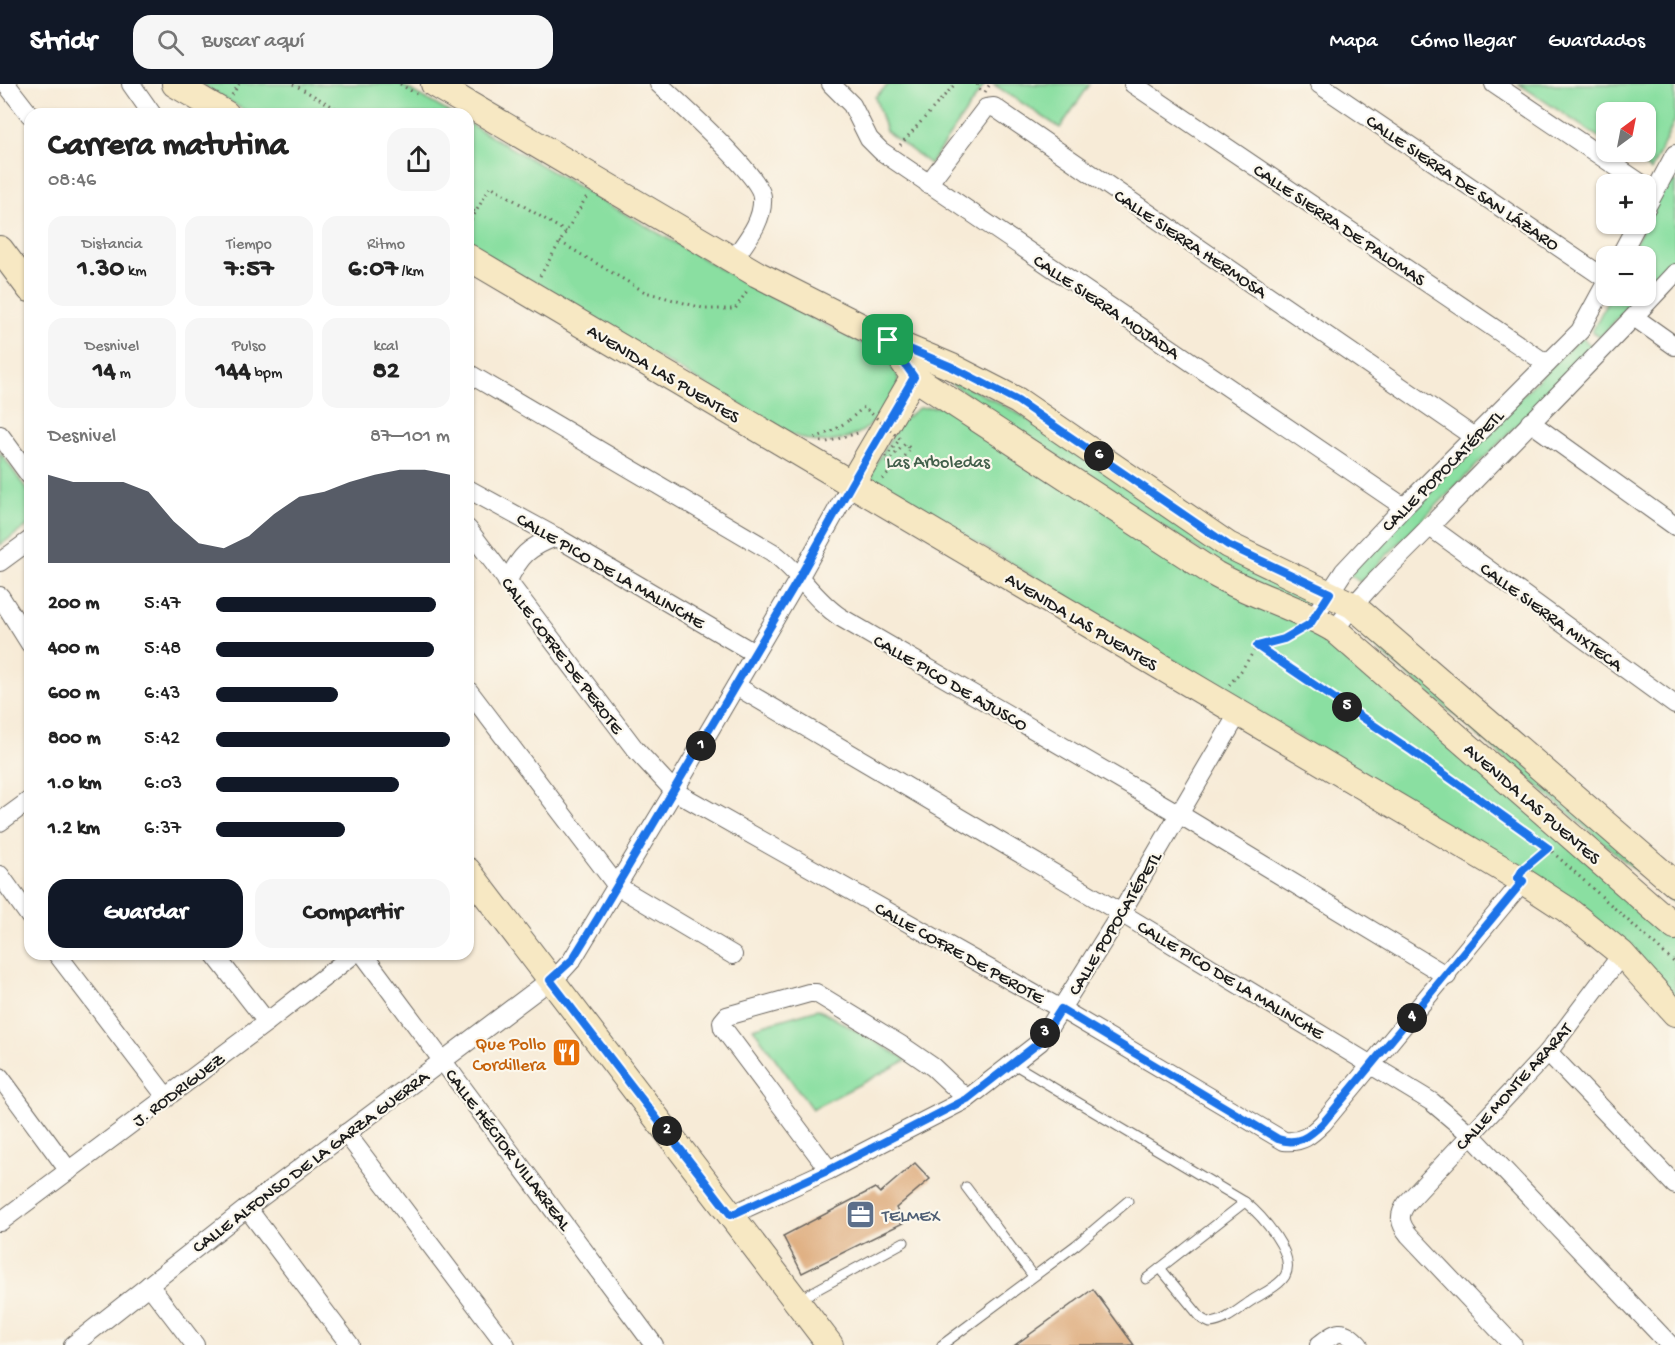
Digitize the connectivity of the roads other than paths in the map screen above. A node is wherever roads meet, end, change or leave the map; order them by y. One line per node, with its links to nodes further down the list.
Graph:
1 (6, 84): 10 (street)
2 (131, 84): 11 (street)
3 (175, 84): 12 (street)
4 (434, 84): 18 (street, AVENIDA LAS PUENTES)
5 (659, 84): 18 (street)
6 (831, 84): 16 (street, CALLE SIERRA MOJADA)
7 (1133, 84): 29 (street, CALLE SIERRA DE PALOMAS)
8 (1319, 84): 21 (street, CALLE SIERRA DE SAN LÁZARO)
9 (1494, 84): 14 (street)
10 (25, 108)
11 (148, 108)
12 (227, 108)
13 (1674, 158): 15 (street)
14 (1620, 174)
15 (1656, 181)
16 (928, 184): 34 (street, CALLE SIERRA HERMOSA); 38 (street, CALLE SIERRA MOJADA)
17 (0, 249): 22 (street)
18 (733, 260): 26 (street, AVENIDA LAS PUENTES)
19 (474, 261): 36 (street, AVENIDA LAS PUENTES)
20 (1675, 273): 24 (street, CALLE POPOCATÉPETL)
21 (1596, 274)
22 (24, 281)
23 (1596, 300): 25 (street, CALLE POPOCATÉPETL)
24 (1634, 317): 27 (street); 28 (street, CALLE POPOCATÉPETL)
25 (1580, 331): 28 (street); 29 (street, CALLE POPOCATÉPETL)
26 (888, 340): 31 (street, AVENIDA LAS PUENTES); 47 (street, AVENIDA LAS PUENTES)
27 (1675, 346)
28 (1600, 351): 32 (street, CALLE POPOCATÉPETL)
29 (1546, 364): 34 (street, CALLE POPOCATÉPETL)
30 (474, 376): 45 (street, CALLE PICO DE AJUSCO)
31 (914, 377): 36 (street); 50 (street, AVENIDA LAS PUENTES)
32 (1530, 422): 39 (street); 40 (street, CALLE POPOCATÉPETL)
33 (0, 435): 35 (street)
34 (1474, 437): 38 (street, CALLE POPOCATÉPETL)
35 (24, 468)
36 (852, 483): 45 (street, CALLE ALFONSO DE LA GARZA GUERRA); 56 (street, AVENIDA LAS PUENTES)
37 (474, 492): 42 (street, CALLE PICO DE LA MALINCHE)
38 (1404, 507): 47 (street, CALLE POPOCATÉPETL)
39 (1675, 526)
40 (1430, 527): 49 (street, CALLE POPOCATÉPETL); 55 (street, CALLE SIERRA MIXTECA)
41 (474, 537): 46 (street, CALLE COFRE DE PEROTE)
42 (556, 537): 46 (street); 52 (street, CALLE PICO DE LA MALINCHE)
43 (24, 544): 44 (street)
44 (0, 562)
45 (799, 578): 52 (street, CALLE ALFONSO DE LA GARZA GUERRA); 60 (street, CALLE PICO DE AJUSCO)
46 (507, 582): 57 (street, CALLE COFRE DE PEROTE)
47 (1330, 593): 49 (street, AVENIDA LAS PUENTES); 50 (street, CALLE POPOCATÉPETL)
48 (0, 596): 51 (street)
49 (1352, 605): 50 (street, CALLE POPOCATÉPETL); 64 (street, AVENIDA LAS PUENTES)
50 (1324, 623): 68 (street, AVENIDA LAS PUENTES)
51 (24, 634)
52 (754, 653): 53 (street, CALLE ALFONSO DE LA GARZA GUERRA)
53 (736, 686): 57 (street, CALLE ALFONSO DE LA GARZA GUERRA); 67 (street, CALLE PICO DE LA MALINCHE)
54 (474, 698): 65 (street)
55 (1675, 705)
56 (1238, 714): 60 (street, CALLE POPOCATÉPETL); 63 (street, AVENIDA LAS PUENTES)
57 (674, 791): 65 (street, CALLE ALFONSO DE LA GARZA GUERRA); 77 (street, CALLE COFRE DE PEROTE)
58 (24, 803): 59 (street)
59 (3, 813)
60 (1179, 814): 67 (street, CALLE POPOCATÉPETL); 75 (street, CALLE PICO DE AJUSCO)
61 (0, 875): 66 (street)
62 (474, 879): 76 (street)
63 (1521, 880): 69 (street, AVENIDA LAS PUENTES); 75 (street, CALLE COFRE DE PEROTE)
64 (1675, 884)
65 (617, 886): 70 (street); 76 (street, CALLE ALFONSO DE LA GARZA GUERRA)
66 (24, 909)
67 (1121, 913): 77 (street, CALLE POPOCATÉPETL); 83 (street, CALLE PICO DE LA MALINCHE)
68 (1673, 922)
69 (1622, 954): 78 (street, AVENIDA LAS PUENTES); 80 (street, CALLE MONTE ARARAT)
70 (733, 955)
71 (62, 960): 85 (street)
72 (219, 960): 79 (street)
73 (346, 960): 79 (street, J. RODRIGUEZ)
74 (368, 960): 81 (street, CALLE HÉCTOR VILLARREAL)
75 (1447, 976): 83 (street, CALLE COFRE DE PEROTE)
76 (550, 980): 81 (street, CALLE ALFONSO DE LA GARZA GUERRA); 96 (street)
77 (1061, 1009): 82 (street, CALLE POPOCATÉPETL); 83 (street, CALLE COFRE DE PEROTE)
78 (1675, 1013)
79 (267, 1022): 85 (street, J. RODRIGUEZ)
80 (1548, 1052): 88 (street, CALLE MONTE ARARAT); 91 (street)
81 (442, 1059): 87 (street, CALLE ALFONSO DE LA GARZA GUERRA); 109 (street, CALLE HÉCTOR VILLARREAL)
82 (1012, 1063): 86 (street, CALLE POPOCATÉPETL); 94 (lane)
83 (1373, 1064): 88 (street, CALLE PICO DE LA MALINCHE)
84 (0, 1077): 90 (street)
85 (167, 1098): 90 (street, J. RODRIGUEZ)
86 (967, 1099): 89 (street, CALLE POPOCATÉPETL); 89 (street)
87 (346, 1133): 95 (street, CALLE ALFONSO DE LA GARZA GUERRA); 108 (street)
88 (1471, 1135): 113 (street, CALLE MONTE ARARAT); 114 (street, CALLE PICO DE LA MALINCHE)
89 (829, 1170): 96 (street, CALLE POPOCATÉPETL)
90 (69, 1171): 97 (street, J. RODRIGUEZ)
91 (1675, 1185)
92 (966, 1187): 100 (lane)
93 (1128, 1201): 100 (lane)
94 (1245, 1202): 99 (lane); 99 (lane)
95 (247, 1208): 102 (street, CALLE ALFONSO DE LA GARZA GUERRA); 107 (street)
96 (731, 1215): 103 (street)
97 (0, 1222)
98 (903, 1242): 103 (lane)
99 (1160, 1268): 101 (lane)
100 (1033, 1276): 110 (lane)
101 (1146, 1279)
102 (149, 1285): 105 (street, CALLE ALFONSO DE LA GARZA GUERRA); 106 (street)
103 (796, 1301): 104 (street)
104 (822, 1342)
105 (73, 1345)
106 (195, 1345)
107 (350, 1345)
108 (506, 1345)
109 (654, 1345)
110 (942, 1345)
111 (1319, 1345): 112 (street)
112 (1359, 1345)
113 (1513, 1345)
114 (1670, 1345)

